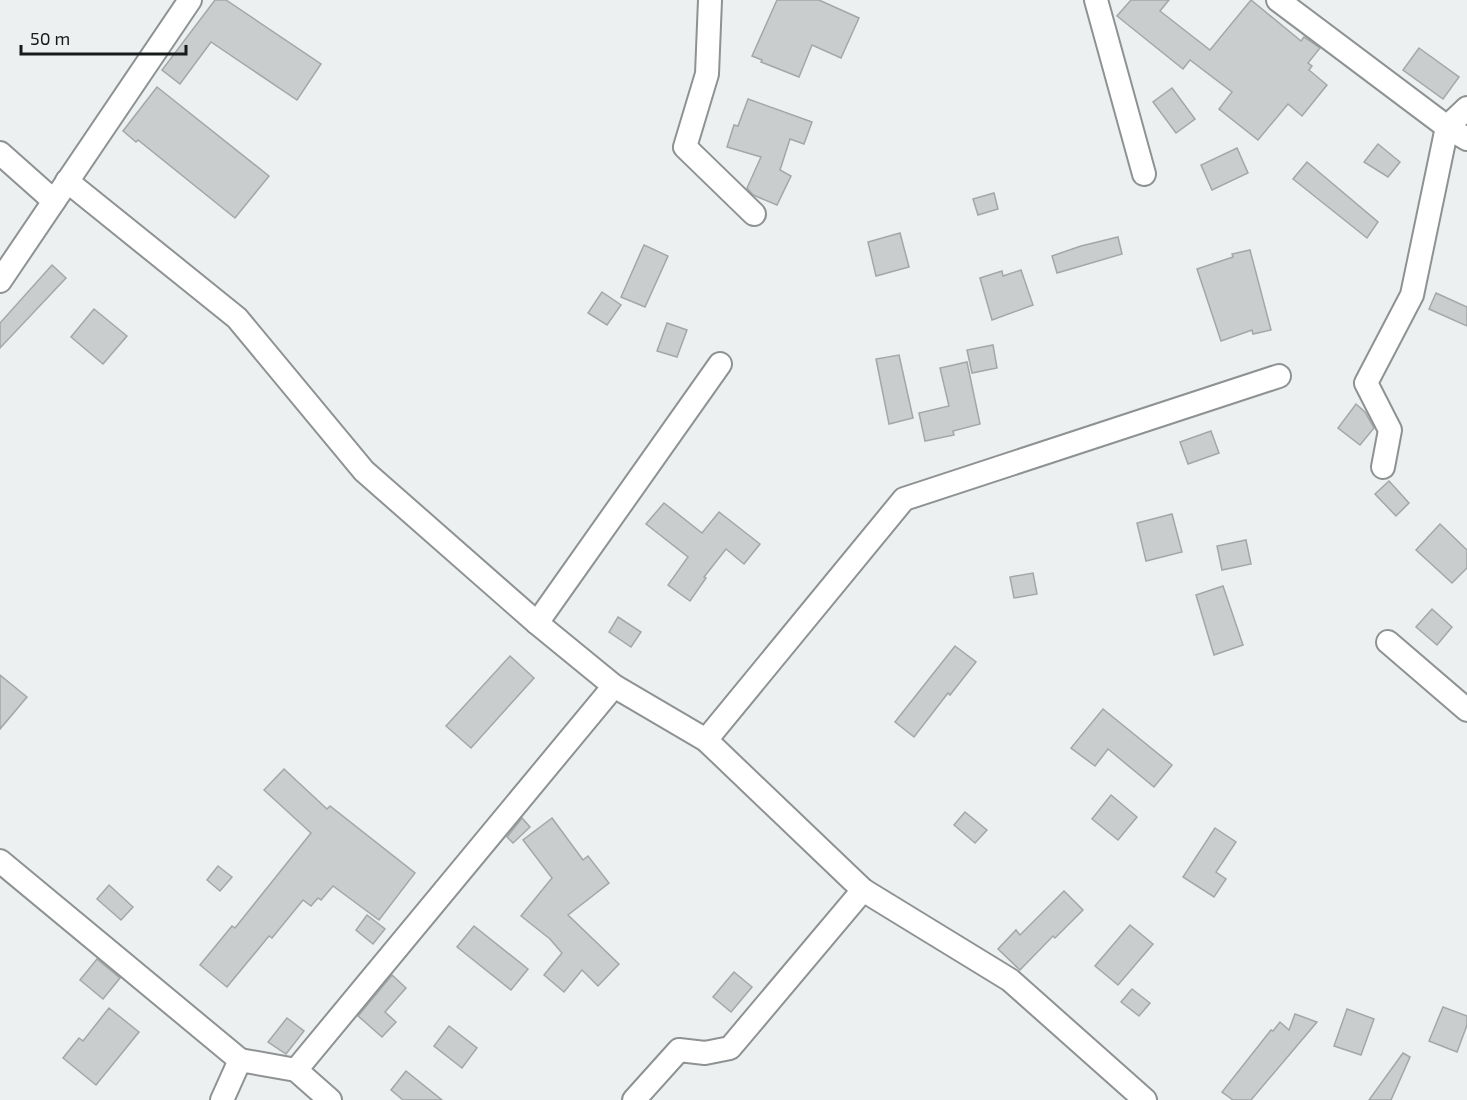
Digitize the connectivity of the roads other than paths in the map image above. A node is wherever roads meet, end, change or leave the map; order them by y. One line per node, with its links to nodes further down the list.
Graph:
1 (190, 0): 10 (street)
2 (710, 0): 12 (street)
3 (1096, 0): 9 (street)
4 (1278, 0): 6 (street)
5 (1467, 108): 6 (street)
6 (1448, 127): 7 (street); 16 (street)
7 (1467, 139)
8 (0, 153): 11 (street)
9 (1144, 174)
10 (67, 181): 11 (street); 17 (street)
11 (54, 201): 13 (street)
12 (754, 213)
13 (0, 281)
14 (720, 364): 17 (street)
15 (1279, 376): 21 (street)
16 (1383, 467)
17 (537, 623): 19 (street)
18 (1388, 642): 20 (street)
19 (614, 686): 21 (street); 25 (street)
20 (1467, 710)
21 (706, 740): 23 (street)
22 (0, 861): 24 (street)
23 (863, 890): 28 (street); 29 (street)
24 (240, 1060): 25 (street); 26 (street)
25 (296, 1070): 27 (street)
26 (222, 1100)
27 (330, 1100)
28 (634, 1100)
29 (1145, 1100)

